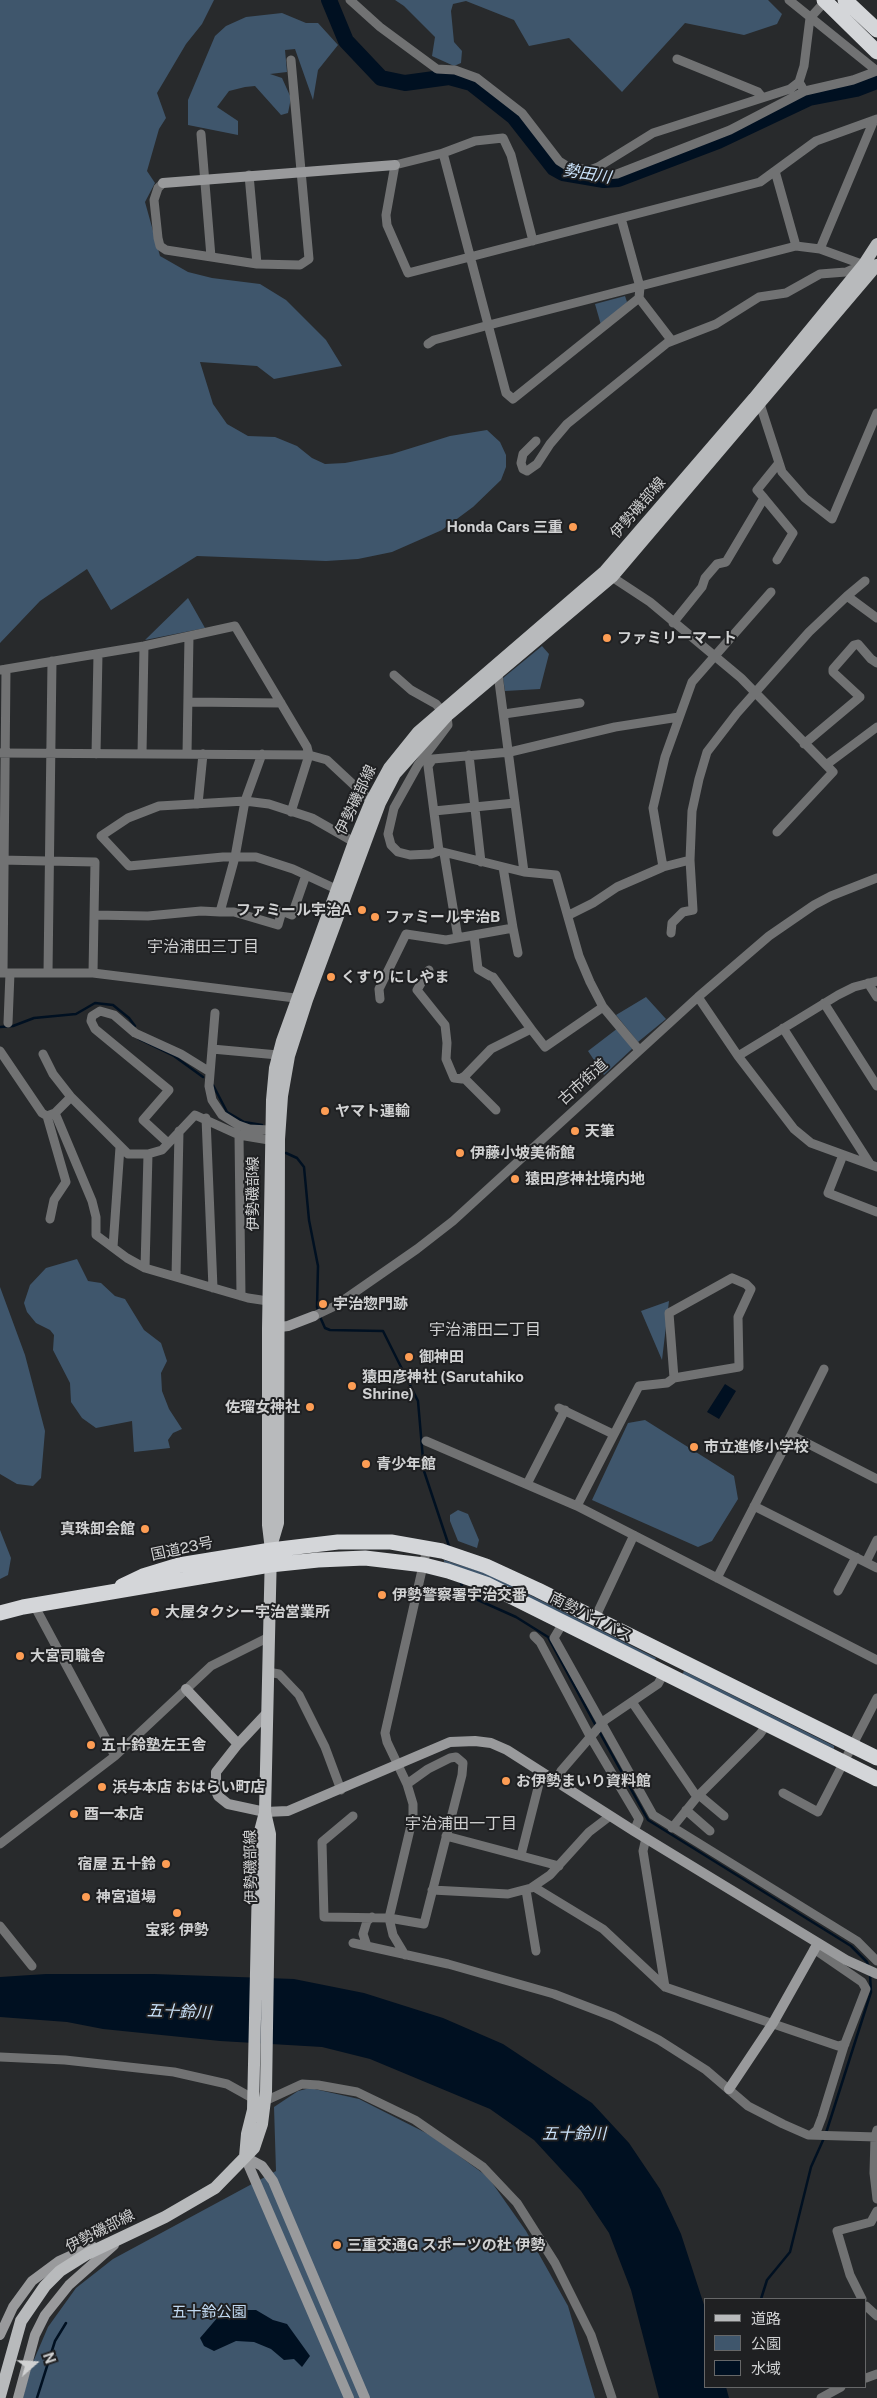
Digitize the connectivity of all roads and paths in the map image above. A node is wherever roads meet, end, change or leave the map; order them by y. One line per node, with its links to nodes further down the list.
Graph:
1 (350, 0): 20 (street)
2 (790, 0): 6 (street)
3 (845, 0): 8 (highway)
4 (858, 0): 7 (highway)
5 (822, 3): 6 (street); 9 (highway)
6 (810, 18): 12 (street); 13 (street)
7 (877, 18)
8 (877, 30)
9 (877, 52)
10 (676, 59): 15 (street)
11 (291, 60): 21 (street)
12 (877, 71): 14 (street)
13 (799, 82): 14 (street); 15 (street)
14 (805, 91): 20 (street)
15 (762, 97): 20 (street)
16 (875, 120): 22 (street); 30 (street)
17 (202, 134): 24 (street)
18 (443, 153): 19 (street); 27 (street); 32 (street)
19 (395, 165): 21 (street); 32 (street)
20 (590, 170)
21 (302, 171): 23 (street); 33 (street)
22 (775, 171): 26 (street); 29 (street)
23 (249, 175): 24 (street); 33 (street)
24 (205, 179): 25 (street); 31 (street)
25 (163, 182): 31 (street)
26 (621, 218): 27 (street); 35 (street)
27 (533, 241): 32 (street)
28 (877, 244): 34 (main road, 伊勢磯部線)
29 (796, 246): 30 (street); 35 (street)
30 (820, 249): 34 (street)
31 (211, 257): 33 (street)
32 (471, 257): 37 (street)
33 (257, 264)
34 (872, 267): 38 (street); 40 (main road, 伊勢磯部線); 65 (main road, 伊勢磯部線)
35 (640, 287): 36 (street); 37 (street)
36 (639, 298): 37 (street); 38 (street)
37 (490, 325): 39 (street)
38 (672, 341): 42 (street)
39 (428, 344)
40 (760, 404): 43 (street); 46 (main road, 伊勢磯部線)
41 (877, 413): 43 (street)
42 (536, 441)
43 (778, 464): 44 (street)
44 (764, 498): 45 (street); 51 (street)
45 (777, 560)
46 (612, 577): 51 (street); 59 (main road, 伊勢磯部線)
47 (865, 581): 49 (street)
48 (771, 592): 55 (street)
49 (847, 596): 50 (street); 61 (street)
50 (877, 618)
51 (673, 623): 55 (street)
52 (189, 636): 53 (street); 62 (street); 63 (street)
53 (144, 646): 54 (street); 74 (street)
54 (98, 654): 56 (street); 73 (street)
55 (713, 656): 61 (street); 67 (street)
56 (52, 661): 58 (street); 72 (street)
57 (877, 663): 69 (street)
58 (3, 669): 71 (street)
59 (498, 674): 65 (main road, 伊勢磯部線); 66 (street)
60 (394, 675): 65 (street)
61 (754, 691): 69 (street); 94 (street)
62 (189, 702): 63 (street); 75 (street)
63 (281, 703): 78 (street)
64 (580, 703): 66 (street)
65 (444, 713): 82 (main road, 伊勢磯部線); 90 (street); 117 (main road, 伊勢磯部線)
66 (504, 714): 70 (street)
67 (679, 717): 70 (street); 97 (street)
68 (877, 727): 80 (street)
69 (804, 744): 80 (street)
70 (510, 752): 79 (street); 83 (street)
71 (3, 753): 72 (street); 92 (street)
72 (51, 754): 73 (street); 93 (street)
73 (96, 754): 74 (street)
74 (142, 754): 75 (street)
75 (187, 754): 76 (street)
76 (203, 754): 77 (street); 84 (street)
77 (262, 754): 78 (street); 81 (street)
78 (309, 755): 82 (street); 87 (street)
79 (469, 755): 85 (street); 86 (street)
80 (826, 765): 88 (street)
81 (245, 801): 84 (street); 87 (street); 91 (street)
82 (371, 801): 89 (main road, 伊勢磯部線)
83 (515, 803): 85 (street); 98 (street)
84 (198, 804): 91 (street)
85 (475, 807): 86 (street); 95 (street)
86 (434, 811): 90 (street)
87 (291, 812): 89 (street)
88 (777, 832)
89 (354, 842): 101 (main road, 伊勢磯部線)
90 (442, 852): 95 (street); 108 (street)
91 (235, 857): 99 (street); 102 (street)
92 (2, 860): 93 (street); 111 (street)
93 (50, 860): 104 (street); 112 (street)
94 (690, 860): 97 (street); 106 (street)
95 (482, 862): 96 (street)
96 (502, 867): 98 (street); 105 (street)
97 (663, 868): 103 (street)
98 (524, 872): 103 (street)
99 (306, 875): 101 (street); 102 (street)
100 (877, 878): 115 (street, 古市街道)
101 (336, 889): 117 (main road, 伊勢磯部線)
102 (220, 912): 104 (street)
103 (569, 915): 120 (street)
104 (94, 916): 113 (street)
105 (513, 928): 107 (street); 109 (street)
106 (671, 933)
107 (474, 935): 108 (street); 124 (street)
108 (458, 938): 118 (street)
109 (518, 953)
110 (429, 970): 133 (street)
111 (4, 973): 112 (street); 122 (street)
112 (48, 973): 113 (street)
113 (93, 973): 117 (street)
114 (873, 982): 116 (street); 119 (street)
115 (698, 997): 126 (street, 古市街道); 130 (street)
116 (877, 997)
117 (302, 999): 129 (main road, 伊勢磯部線); 156 (main road, 伊勢磯部線)
118 (380, 999)
119 (824, 1003): 123 (street); 134 (street)
120 (603, 1007): 124 (street); 126 (street)
121 (216, 1013): 125 (street)
122 (8, 1023)
123 (783, 1028): 130 (street); 146 (street)
124 (531, 1029): 133 (street)
125 (212, 1049): 129 (street); 132 (street)
126 (639, 1050): 155 (street, 古市街道)
127 (0, 1051): 131 (street)
128 (43, 1054): 135 (street)
129 (278, 1054): 141 (main road, 伊勢磯部線)
130 (738, 1056): 145 (street)
131 (3, 1061): 137 (street)
132 (210, 1072): 141 (street); 142 (street)
133 (463, 1077): 136 (street)
134 (877, 1086)
135 (71, 1097): 137 (street); 143 (street)
136 (496, 1110)
137 (51, 1114): 148 (street); 149 (street)
138 (206, 1118): 139 (street); 140 (street); 152 (street)
139 (179, 1131): 142 (street); 151 (street)
140 (239, 1135): 141 (street); 153 (street)
141 (269, 1135): 154 (main road, 伊勢磯部線)
142 (168, 1143): 144 (street)
143 (120, 1147): 144 (street); 149 (street)
144 (148, 1154): 150 (street)
145 (843, 1155): 146 (street); 147 (street)
146 (874, 1165)
147 (877, 1212)
148 (50, 1219)
149 (113, 1247): 150 (street)
150 (145, 1268): 151 (street)
151 (176, 1277): 152 (street)
152 (213, 1288): 153 (street)
153 (241, 1296): 154 (street)
154 (268, 1301): 156 (main road, 伊勢磯部線)
155 (314, 1316): 156 (street)
156 (273, 1328): 170 (main road, 伊勢磯部線)
157 (824, 1369): 160 (street)
158 (674, 1378): 158 (street); 159 (street)
159 (613, 1434): 163 (street); 164 (street)
160 (791, 1435): 162 (street); 165 (street)
161 (426, 1441): 163 (street)
162 (877, 1479)
163 (527, 1484): 164 (street)
164 (576, 1506): 166 (street)
165 (754, 1506): 169 (street); 174 (street)
166 (634, 1535): 174 (street); 178 (street)
167 (877, 1540): 171 (street)
168 (427, 1548): 170 (highway, 南勢バイパス); 172 (street); 178 (highway, 南勢バイパス)
169 (856, 1557): 171 (street); 175 (street)
170 (270, 1558): 172 (highway, 南勢バイパス); 176 (highway, 国道23号); 181 (main road, 伊勢磯部線)
171 (866, 1562): 173 (street)
172 (424, 1566): 179 (highway, 南勢バイパス); 197 (street)
173 (877, 1568)
174 (718, 1578): 182 (street)
175 (838, 1591)
176 (34, 1605): 177 (highway, 国道23号); 194 (street)
177 (0, 1613)
178 (595, 1618): 193 (highway, 南勢バイパス)
179 (562, 1623): 184 (highway, 南勢バイパス); 190 (street)
180 (534, 1636): 191 (street)
181 (269, 1637): 183 (main road, 伊勢磯部線); 185 (street)
182 (876, 1658)
183 (268, 1672): 188 (main road, 伊勢磯部線); 202 (street)
184 (664, 1673): 187 (street); 189 (highway, 南勢バイパス)
185 (186, 1689): 192 (street); 194 (street)
186 (877, 1698): 193 (street)
187 (632, 1702): 190 (street); 204 (street)
188 (267, 1713): 192 (street); 206 (main road, 伊勢磯部線)
189 (767, 1724): 196 (highway, 南勢バイパス); 204 (street)
190 (601, 1725): 191 (street); 210 (street)
191 (592, 1737): 200 (street); 212 (street)
192 (238, 1744): 206 (street)
193 (854, 1746): 195 (highway, 南勢バイパス); 196 (street)
194 (115, 1756): 215 (street)
195 (877, 1758)
196 (844, 1762): 199 (highway, 南勢バイパス); 203 (street)
197 (397, 1764): 198 (street); 201 (street); 202 (street)
198 (542, 1772): 200 (street); 216 (street)
199 (877, 1779)
200 (556, 1782): 208 (street)
201 (407, 1784): 213 (street); 221 (street)
202 (341, 1790): 206 (street)
203 (783, 1793)
204 (698, 1796): 205 (street); 209 (street)
205 (686, 1810): 210 (street); 211 (street)
206 (265, 1812): 236 (main road, 伊勢磯部線)
207 (353, 1816): 220 (street)
208 (610, 1816): 212 (street); 217 (street)
209 (724, 1816)
210 (672, 1828): 228 (street)
211 (710, 1831)
212 (634, 1832): 214 (street)
213 (446, 1836): 216 (street); 219 (street)
214 (646, 1838): 225 (street); 231 (street)
215 (0, 1844)
216 (521, 1855): 217 (street)
217 (559, 1866): 218 (street)
218 (530, 1888): 219 (street); 226 (street); 231 (street)
219 (432, 1890): 221 (street)
220 (372, 1918): 221 (street); 224 (street)
221 (389, 1918): 227 (street)
222 (0, 1926): 229 (street)
223 (353, 1943): 224 (street)
224 (367, 1946): 227 (street)
225 (816, 1946): 230 (street); 232 (street); 233 (street)
226 (536, 1950)
227 (405, 1955): 235 (street)
228 (877, 1961)
229 (32, 1966)
230 (877, 1974)
231 (665, 1987): 232 (street)
232 (773, 2023): 233 (street); 235 (street)
233 (845, 2044): 237 (street)
234 (0, 2057): 236 (street)
235 (729, 2089): 237 (street)
236 (260, 2096): 239 (main road, 伊勢磯部線); 252 (street)
237 (814, 2135): 238 (street)
238 (876, 2135): 240 (street)
239 (245, 2157): 242 (main road, 伊勢磯部線); 250 (street); 251 (street)
240 (877, 2199)
241 (877, 2211): 243 (street)
242 (122, 2238): 246 (street); 248 (main road, 伊勢磯部線); 249 (street)
243 (862, 2298)
244 (867, 2307): 245 (street)
245 (877, 2316)
246 (0, 2335)
247 (839, 2388): 253 (street)
248 (0, 2396)
249 (18, 2398)
250 (349, 2398)
251 (365, 2398)
252 (612, 2398)
253 (821, 2398)

